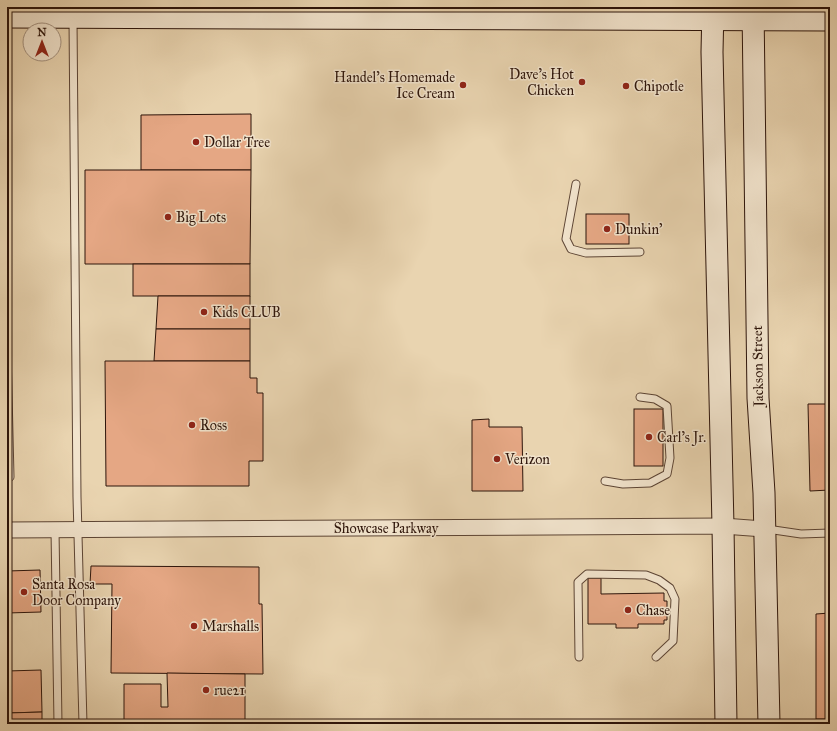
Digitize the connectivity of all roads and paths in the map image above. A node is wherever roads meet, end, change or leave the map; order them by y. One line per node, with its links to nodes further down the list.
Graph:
1 (31, 7): 5 (main road)
2 (272, 12): 3 (main road); 6 (main road)
3 (713, 14): 4 (main road); 14 (main road)
4 (753, 14): 7 (main road); 16 (main road, Jackson Street)
5 (7, 16): 6 (main road)
6 (73, 17): 15 (lane)
7 (830, 20)
8 (576, 184): 9 (lane)
9 (640, 252)
10 (7, 350): 12 (lane)
11 (640, 397): 13 (lane)
12 (7, 477)
13 (605, 481)
14 (723, 526): 15 (street, Showcase Parkway); 16 (street, Showcase Parkway); 24 (main road)
15 (78, 529): 18 (street, Showcase Parkway); 23 (lane)
16 (764, 529): 19 (lane); 25 (main road, Jackson Street)
17 (7, 530): 18 (street, Showcase Parkway)
18 (55, 530): 22 (lane)
19 (830, 533)
20 (579, 657): 21 (lane)
21 (656, 657)
22 (58, 724)
23 (83, 724)
24 (726, 724)
25 (769, 724)

